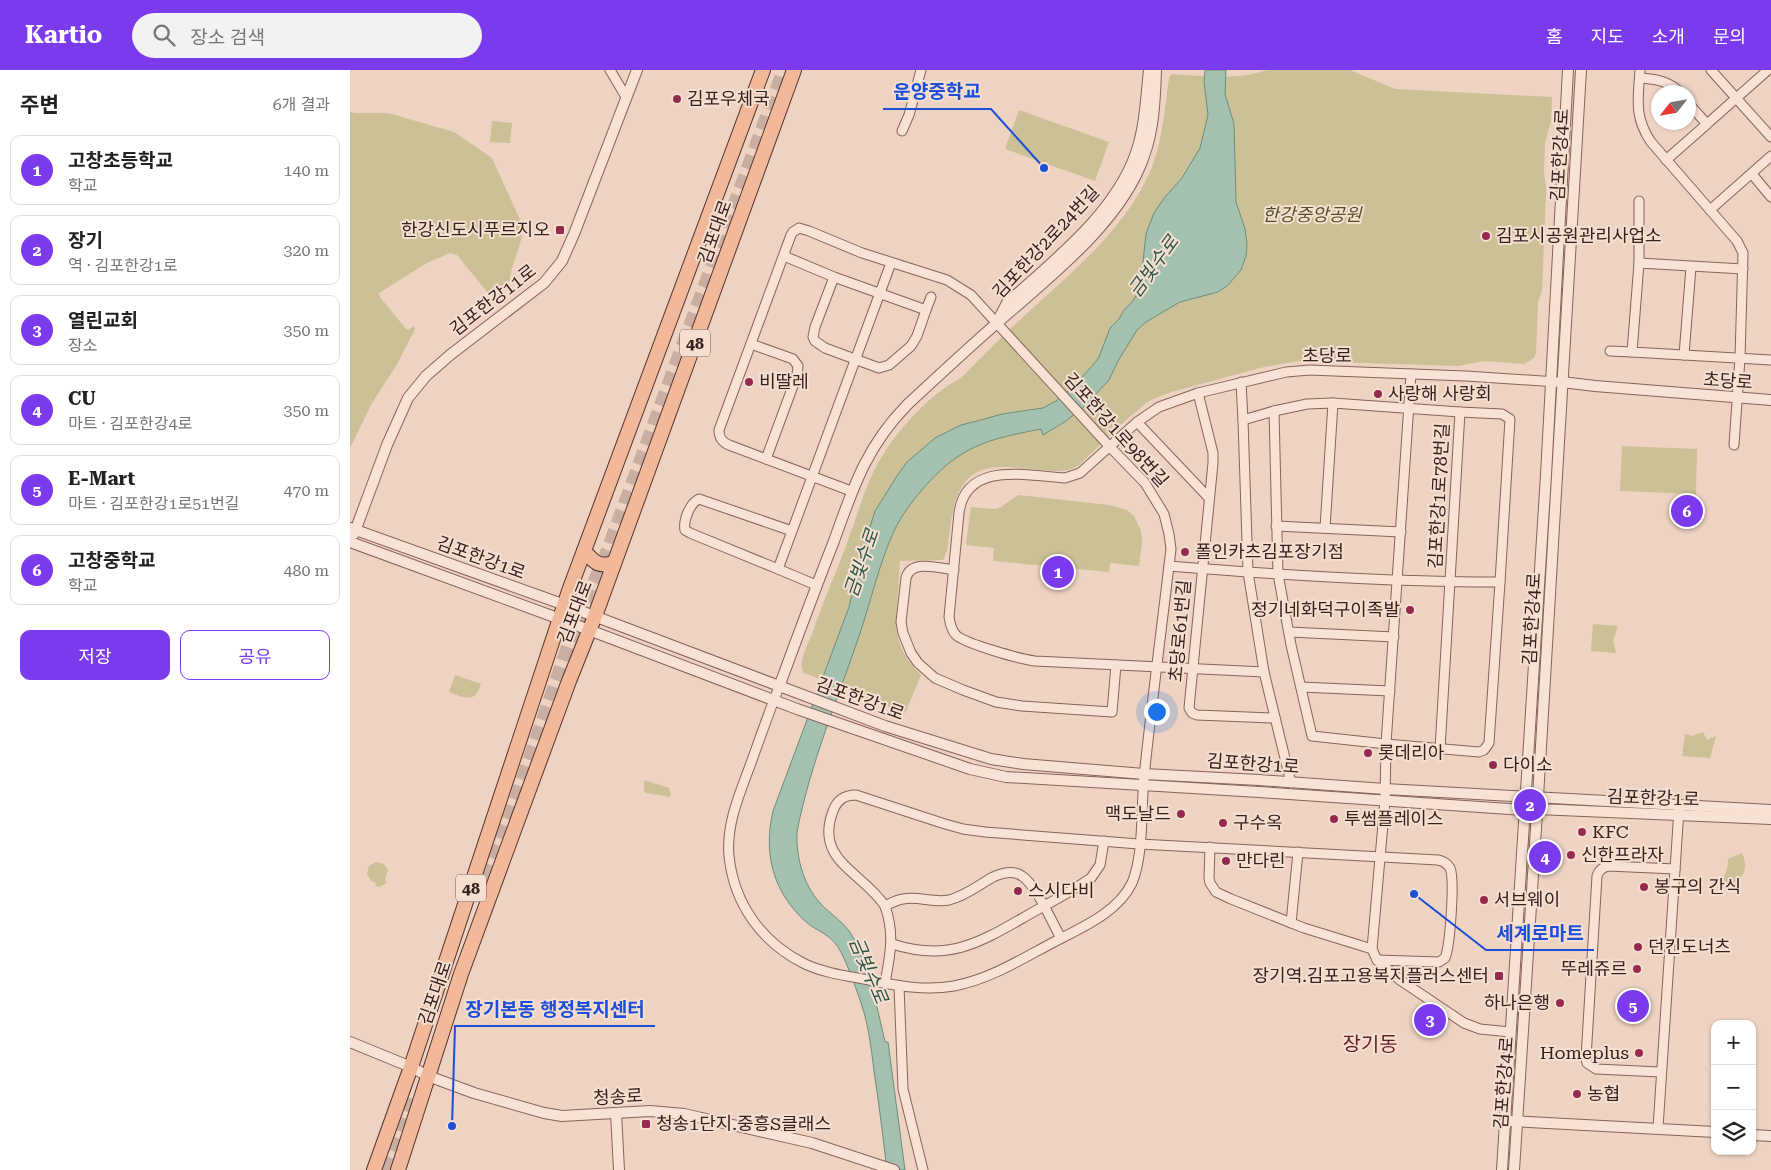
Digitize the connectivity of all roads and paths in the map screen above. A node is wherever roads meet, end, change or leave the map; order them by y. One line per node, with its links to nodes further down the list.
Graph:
1 (610, 70): 14 (street)
2 (636, 70): 14 (street, 김포한강11로)
3 (763, 70): 69 (main road, 김포대로 / 48)
4 (794, 70): 70 (main road, 김포대로 / 48)
5 (921, 70): 18 (street)
6 (1149, 70): 35 (street, 김포한강2로24번길)
7 (1156, 70): 35 (street, 김포한강2로24번길)
8 (1568, 70): 44 (street, 김포한강4로)
9 (1581, 70): 46 (street, 김포한강4로)
10 (1711, 70): 15 (street)
11 (1763, 71): 15 (street)
12 (1640, 74): 13 (street); 21 (street)
13 (1671, 85)
14 (626, 97): 65 (street, 김포한강11로)
15 (1736, 98): 17 (street); 19 (street)
16 (1696, 112): 17 (street)
17 (1707, 124): 21 (street)
18 (902, 131)
19 (1771, 137)
20 (1771, 156): 22 (street)
21 (1666, 160): 25 (street)
22 (1752, 174): 23 (street); 25 (street)
23 (1771, 197)
24 (1639, 201): 27 (street)
25 (1710, 210): 30 (street)
26 (784, 256): 28 (street, 김포한강2로24번길); 31 (street); 36 (street, 김포한강2로24번길)
27 (1639, 263): 29 (street); 38 (street)
28 (891, 264): 32 (street); 35 (street, 김포한강2로24번길)
29 (1691, 266): 30 (street); 39 (street)
30 (1743, 270): 41 (street)
31 (834, 277): 32 (street); 40 (street)
32 (880, 294): 34 (street); 40 (street)
33 (931, 297): 34 (street)
34 (926, 310): 40 (street)
35 (997, 323): 58 (street, 김포한강1로98번길); 61 (street, 김포한강2로24번길)
36 (751, 344): 59 (street, 김포한강2로24번길); 59 (street)
37 (1610, 351): 38 (street)
38 (1632, 352): 39 (street)
39 (1684, 355): 41 (street)
40 (856, 358): 60 (street)
41 (1740, 358): 42 (street); 48 (street)
42 (1771, 360)
43 (1411, 374): 44 (street, 초당로); 45 (street, 초당로); 52 (street, 김포한강1로78번길)
44 (1551, 381): 46 (street, 초당로); 101 (street, 김포한강4로)
45 (1241, 382): 47 (street, 초당로); 55 (street)
46 (1562, 382): 48 (street, 초당로); 102 (street, 김포한강4로)
47 (1198, 393): 56 (street, 초당로); 62 (street, 초당로61번길)
48 (1737, 396): 49 (street, 초당로); 50 (street, 초당로); 57 (street)
49 (1771, 396)
50 (1771, 400)
51 (1333, 403): 52 (street, 김포한강1로78번길); 53 (street, 김포한강1로78번길); 64 (street)
52 (1409, 408): 54 (street, 김포한강1로78번길); 67 (street, 김포한강1로78번길)
53 (1274, 410): 55 (street, 김포한강1로78번길); 63 (street, 김포한강1로78번길)
54 (1460, 412): 78 (street, 김포한강1로78번길); 79 (street, 김포한강1로78번길)
55 (1243, 420): 75 (street)
56 (1137, 422): 58 (street, 초당로); 62 (street)
57 (1734, 444)
58 (1110, 447): 71 (street, 김포한강1로98번길); 74 (street, 초당로)
59 (766, 459): 60 (street, 김포한강2로24번길)
60 (812, 476): 61 (street, 김포한강2로24번길); 66 (street)
61 (852, 491): 80 (street, 김포한강2로24번길)
62 (1210, 498): 72 (street, 초당로61번길)
63 (1276, 526): 64 (street, 김포한강1로78번길); 76 (street, 김포한강1로78번길)
64 (1325, 528): 67 (street, 김포한강1로78번길)
65 (353, 529): 68 (street, 김포한강11로); 81 (street, 김포한강1로)
66 (792, 531): 73 (street); 73 (street)
67 (1401, 532): 77 (street, 김포한강1로78번길)
68 (350, 545): 83 (street, 김포한강1로)
69 (584, 551): 70 (main road); 81 (main road, 김포대로 / 48)
70 (614, 563): 82 (main road, 김포대로 / 48)
71 (1169, 566): 72 (street, 김포한강1로78번길); 88 (street, 김포한강1로98번길)
72 (1202, 568): 75 (street, 김포한강1로78번길); 89 (street, 초당로61번길)
73 (778, 569): 80 (street)
74 (954, 570): 87 (street); 87 (street)
75 (1248, 572): 76 (street, 김포한강1로78번길); 90 (street)
76 (1278, 574): 77 (street, 김포한강1로78번길); 85 (street, 김포한강1로78번길)
77 (1398, 582): 78 (street, 김포한강1로78번길); 86 (street, 김포한강1로78번길)
78 (1450, 582): 79 (street, 김포한강1로78번길); 97 (street, 김포한강1로78번길)
79 (1500, 582): 97 (street, 김포한강1로78번길)
80 (816, 585): 91 (street, 김포한강2로24번길)
81 (565, 604): 82 (street, 김포한강1로); 83 (main road, 김포대로 / 48)
82 (595, 616): 84 (main road, 김포대로 / 48); 91 (street, 김포한강1로)
83 (560, 619): 84 (street, 김포한강1로); 126 (main road, 김포대로 / 48)
84 (588, 629): 94 (street, 김포한강1로); 128 (main road, 김포대로 / 48)
85 (1288, 632): 86 (street); 92 (street, 김포한강1로78번길)
86 (1394, 637): 93 (street, 김포한강1로78번길)
87 (1116, 665): 88 (street)
88 (1158, 666): 89 (street); 98 (street, 김포한강1로98번길)
89 (1194, 668): 90 (street); 95 (street, 초당로61번길)
90 (1264, 672): 95 (street)
91 (779, 687): 94 (street, 김포한강1로98번길); 98 (street, 김포한강1로)
92 (1301, 687): 93 (street); 96 (street, 김포한강1로78번길)
93 (1390, 691): 96 (street, 김포한강1로78번길)
94 (774, 700): 98 (street, 김포한강1로); 122 (street, 김포한강1로98번길)
95 (1275, 718): 99 (street)
96 (1386, 744): 97 (street, 김포한강1로78번길); 100 (street, 김포한강1로78번길)
97 (1440, 748)
98 (1144, 780): 99 (street, 김포한강1로); 103 (street, 김포한강1로); 110 (street, 김포한강1로98번길)
99 (1291, 782): 100 (street, 김포한강1로)
100 (1385, 788): 101 (street, 김포한강1로); 103 (street)
101 (1525, 796): 102 (street, 김포한강1로); 105 (street, 김포한강4로)
102 (1538, 797): 104 (street, 김포한강4로); 107 (street, 김포한강1로)
103 (1385, 801): 105 (street, 김포한강1로); 113 (street)
104 (1538, 809): 105 (street, 김포한강1로); 107 (street, 김포한강1로); 131 (street, 김포한강4로)
105 (1524, 810): 124 (street, 김포한강4로)
106 (1771, 810): 107 (street, 김포한강1로)
107 (1679, 811): 108 (street, 김포한강1로); 114 (street)
108 (1771, 819)
109 (1104, 841): 110 (street); 115 (street); 116 (street)
110 (1139, 844): 111 (street); 118 (street, 김포한강1로98번길)
111 (1210, 847): 112 (street); 117 (street)
112 (1298, 852): 113 (street); 117 (street)
113 (1380, 856): 120 (street); 121 (street)
114 (1675, 869): 127 (street); 127 (street)
115 (885, 906): 116 (street); 119 (street)
116 (1044, 906): 118 (street); 119 (street)
117 (1291, 923): 120 (street)
118 (1060, 938): 123 (street, 김포한강1로98번길)
119 (892, 944): 122 (street)
120 (1372, 949): 121 (street)
121 (1377, 960): 124 (street)
122 (883, 983): 123 (street, 김포한강1로98번길)
123 (899, 986): 140 (street)
124 (1510, 1032): 130 (street, 김포한강4로)
125 (350, 1042): 126 (street, 청송로)
126 (411, 1066): 128 (street, 청송로); 136 (main road, 김포대로 / 48)
127 (1660, 1072): 132 (street)
128 (428, 1076): 129 (street, 청송로); 137 (main road, 김포대로 / 48)
129 (616, 1113): 138 (street); 139 (street, 청송로)
130 (1505, 1121): 131 (street); 141 (street, 김포한강4로)
131 (1517, 1122): 132 (street); 142 (street, 김포한강4로)
132 (1658, 1128): 133 (street)
133 (1711, 1132)
134 (1756, 1135): 135 (street)
135 (1771, 1136)
136 (374, 1170)
137 (398, 1170)
138 (619, 1170)
139 (894, 1170)
140 (923, 1170)
141 (1502, 1170)
142 (1514, 1170)

